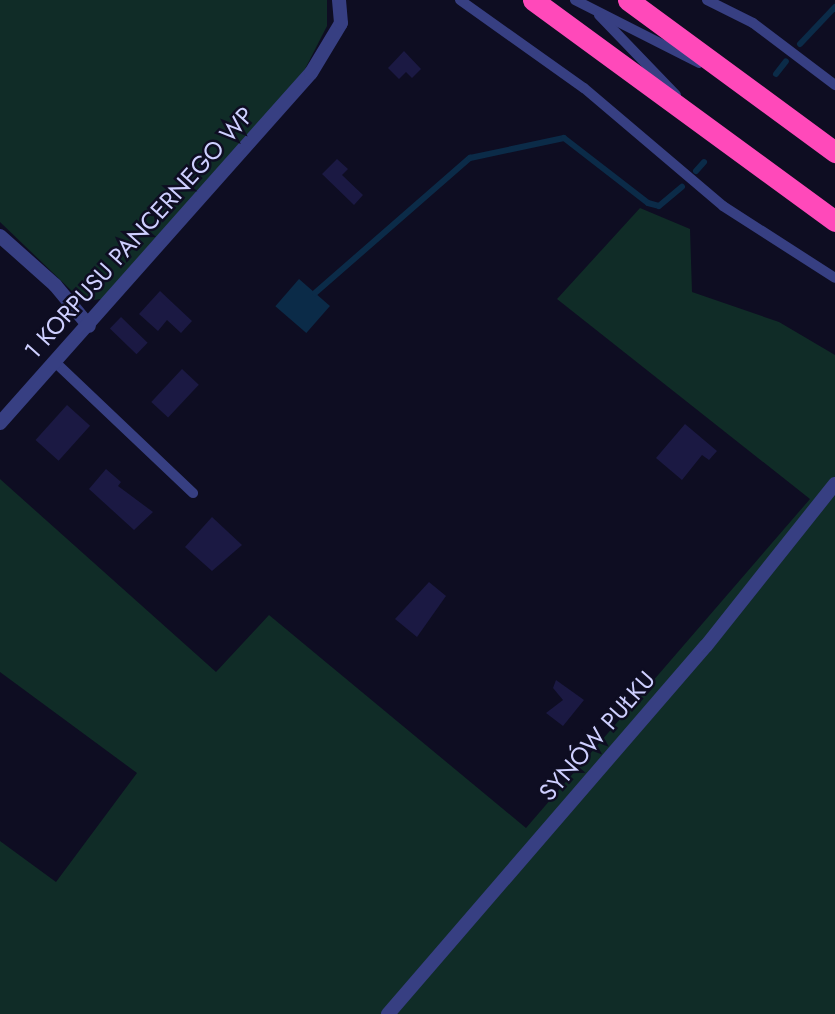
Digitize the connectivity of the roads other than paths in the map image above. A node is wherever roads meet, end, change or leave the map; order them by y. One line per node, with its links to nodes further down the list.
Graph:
1 (339, 0): 16 (street, 1 KORPUSU PANCERNEGO WP)
2 (460, 0): 15 (lane)
3 (533, 0): 11 (highway)
4 (575, 0): 8 (lane)
5 (584, 0): 8 (lane)
6 (628, 0): 10 (highway)
7 (707, 0): 9 (lane)
8 (593, 9): 10 (lane); 11 (lane)
9 (835, 85)
10 (745, 86): 12 (highway)
11 (711, 130): 13 (highway)
12 (835, 152)
13 (835, 221)
14 (0, 236): 16 (street)
15 (835, 278)
16 (89, 326): 17 (street, 1 KORPUSU PANCERNEGO WP)
17 (56, 362): 18 (street, 1 KORPUSU PANCERNEGO WP); 20 (lane)
18 (0, 424)
19 (835, 484): 21 (street, SYNÓW PUŁKU)
20 (193, 493)
21 (388, 1014)

